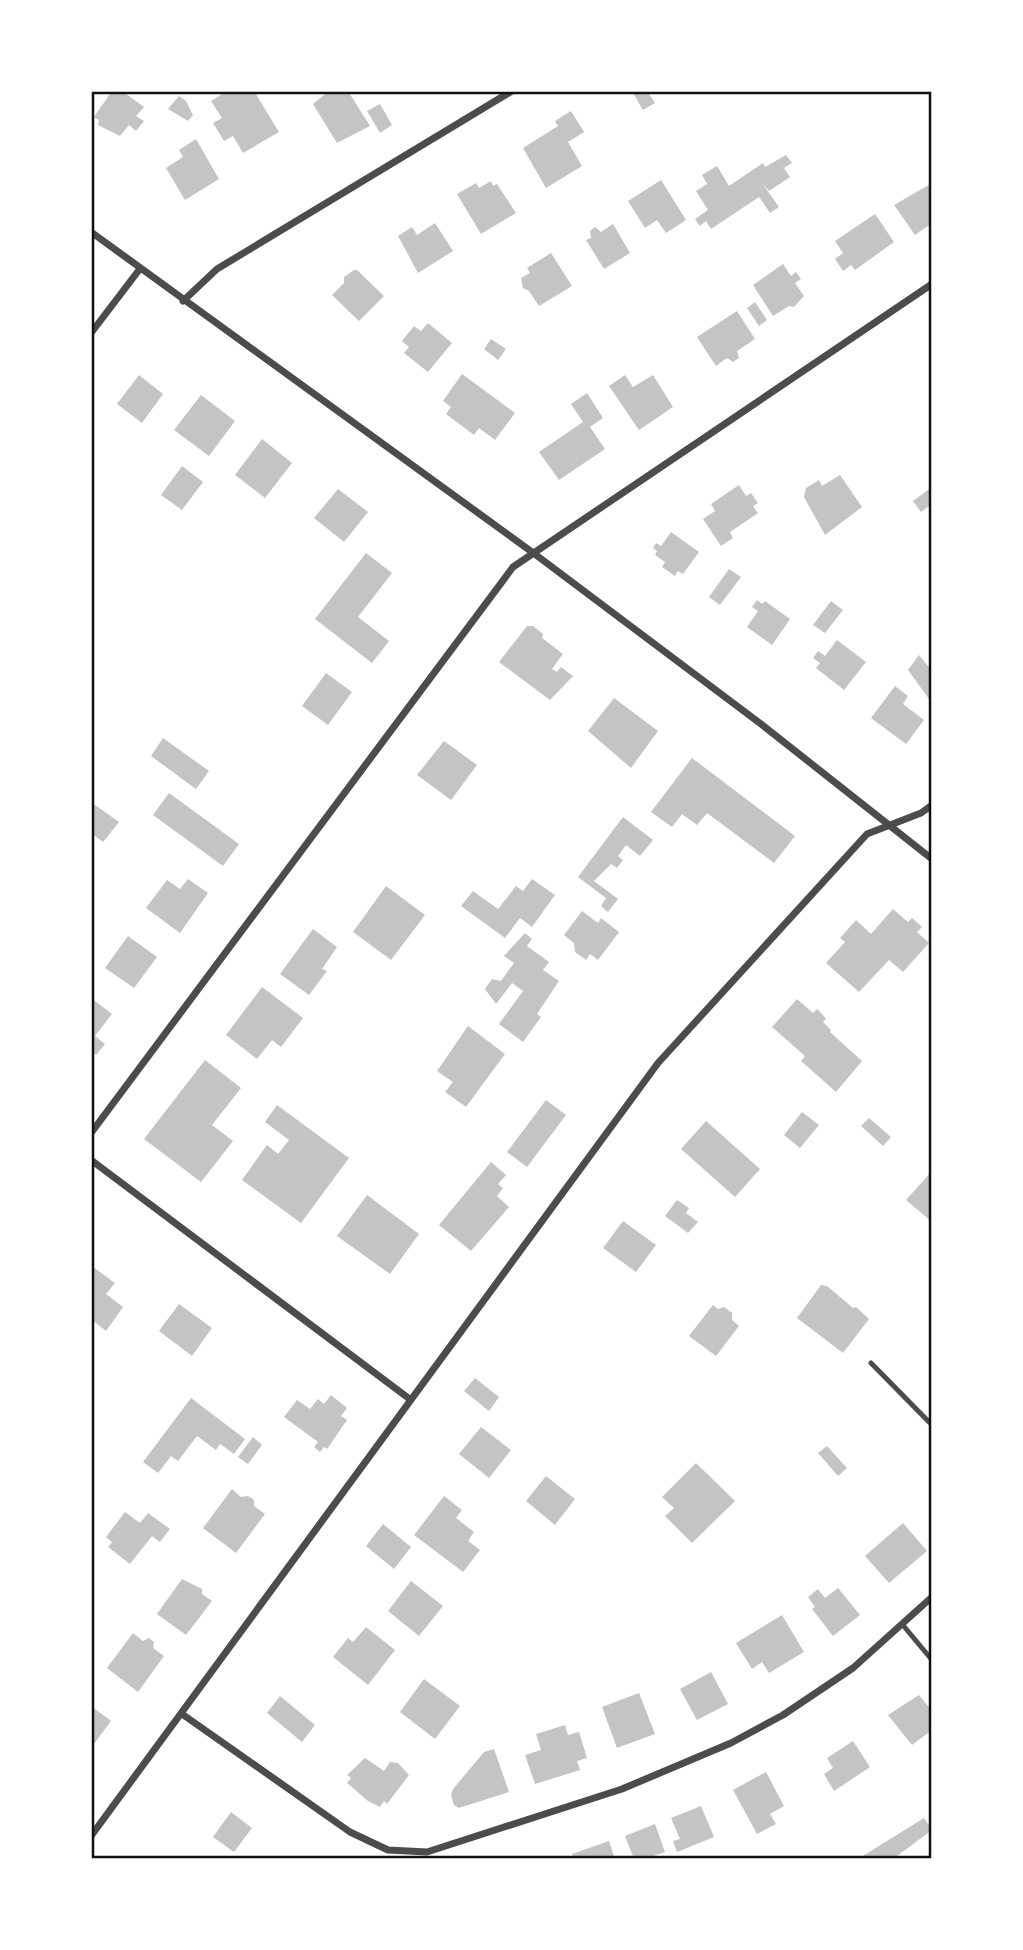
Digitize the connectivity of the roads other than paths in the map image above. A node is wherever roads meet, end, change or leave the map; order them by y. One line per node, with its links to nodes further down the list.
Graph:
1 (512, 91): 5 (street)
2 (91, 232): 3 (street)
3 (139, 270): 5 (street); 6 (street)
4 (932, 284): 7 (street)
5 (183, 301): 7 (street)
6 (91, 334)
7 (533, 552): 9 (street); 11 (street)
8 (932, 805): 9 (street)
9 (889, 825): 10 (street); 14 (street)
10 (932, 859)
11 (91, 1133)
12 (91, 1160): 14 (street)
13 (870, 1363): 15 (lane)
14 (411, 1400): 19 (street)
15 (932, 1425)
16 (932, 1597): 17 (street)
17 (902, 1624): 18 (lane); 19 (street)
18 (932, 1660)
19 (182, 1714): 20 (street)
20 (91, 1836)

